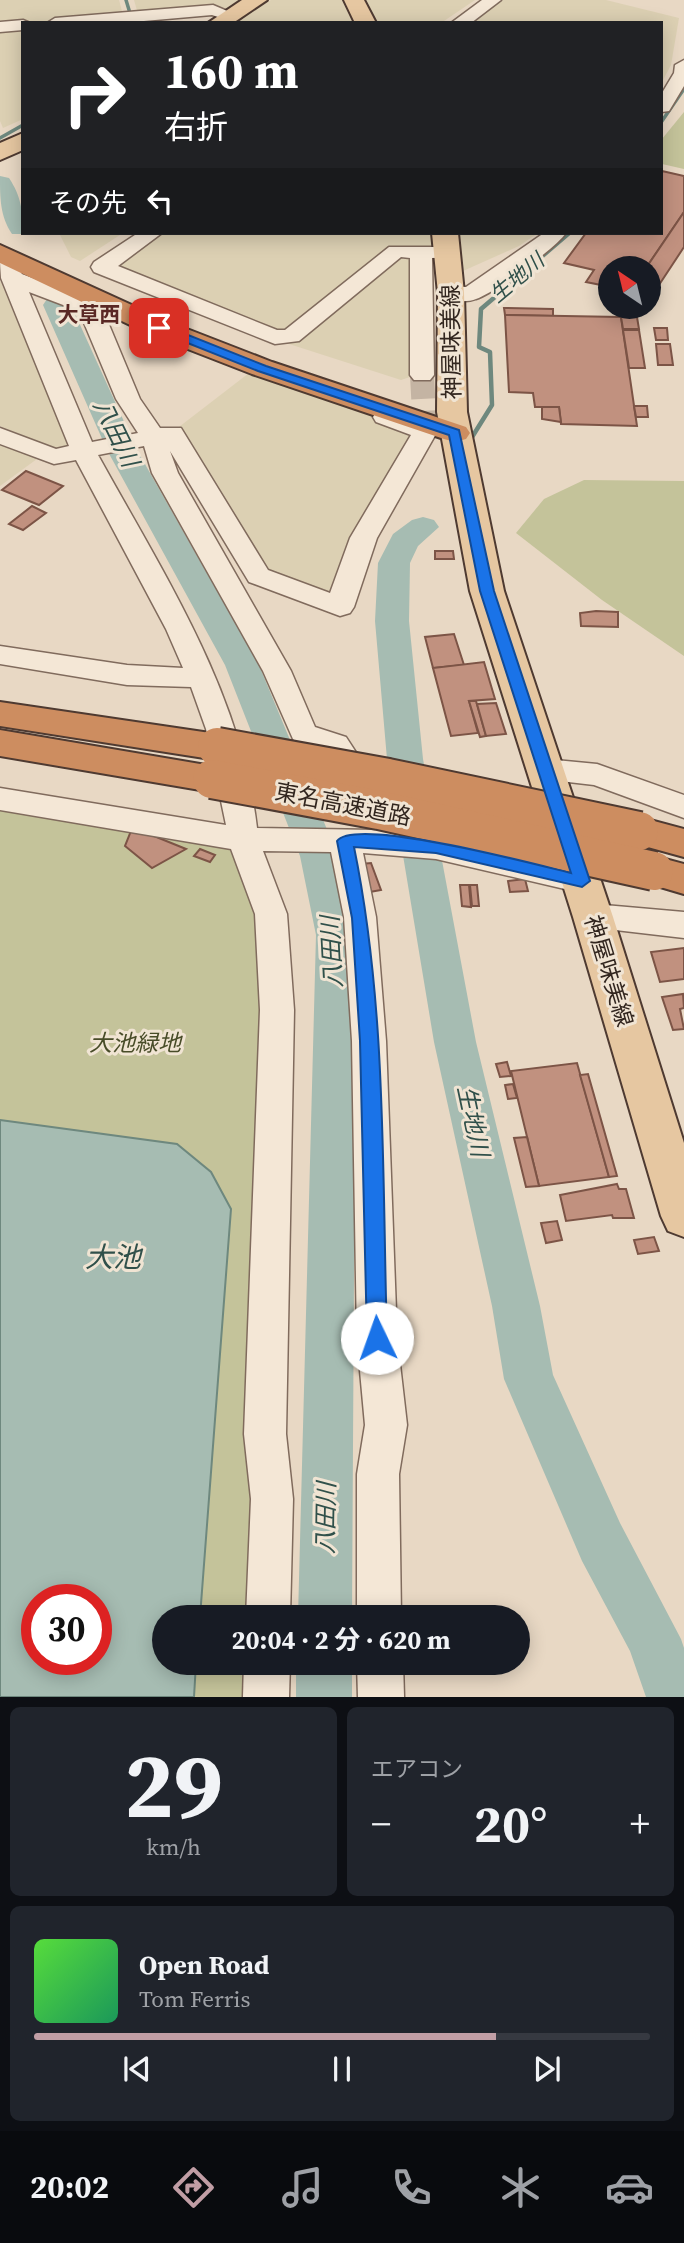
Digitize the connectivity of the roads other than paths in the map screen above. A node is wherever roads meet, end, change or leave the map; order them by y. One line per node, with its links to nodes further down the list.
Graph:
1 (257, 0): 4 (main road)
2 (354, 0): 6 (main road)
3 (493, 0): 7 (street)
4 (224, 19): 5 (street)
5 (79, 21)
6 (365, 21)
7 (463, 21)
8 (21, 25): 9 (street)
9 (0, 27)
10 (684, 65): 11 (street)
11 (663, 105)
12 (149, 235): 14 (street)
13 (554, 235): 16 (street)
14 (437, 246): 16 (main road, 神屋味美線); 18 (street)
15 (7, 257): 17 (highway); 19 (highway); 22 (street)
16 (451, 293): 19 (main road, 神屋味美線)
17 (87, 302): 19 (highway); 21 (street); 21 (street)
18 (422, 375)
19 (454, 422): 28 (main road, 神屋味美線)
20 (0, 435): 22 (street)
21 (150, 439): 22 (street); 33 (street)
22 (89, 452): 24 (street)
23 (0, 655): 24 (street)
24 (202, 678): 31 (street)
25 (0, 713): 27 (highway, 東名高速道路)
26 (0, 743): 27 (highway, 東名高速道路)
27 (215, 763): 34 (highway, 東名高速道路, bridge); 35 (highway, 東名高速道路, bridge)
28 (545, 770): 30 (street); 36 (main road, 神屋味美線)
29 (0, 799): 31 (street)
30 (684, 807)
31 (243, 839): 32 (street); 40 (street)
32 (345, 841): 33 (street); 41 (street)
33 (390, 842): 36 (street)
34 (684, 843)
35 (669, 875)
36 (582, 881): 37 (main road, 神屋味美線)
37 (593, 917): 38 (street); 39 (main road, 神屋味美線)
38 (684, 925)
39 (684, 1216)
40 (268, 1605)
41 (380, 1605)
42 (267, 1675): 44 (street)
43 (380, 1675): 45 (street)
44 (266, 1697)
45 (381, 1697)

